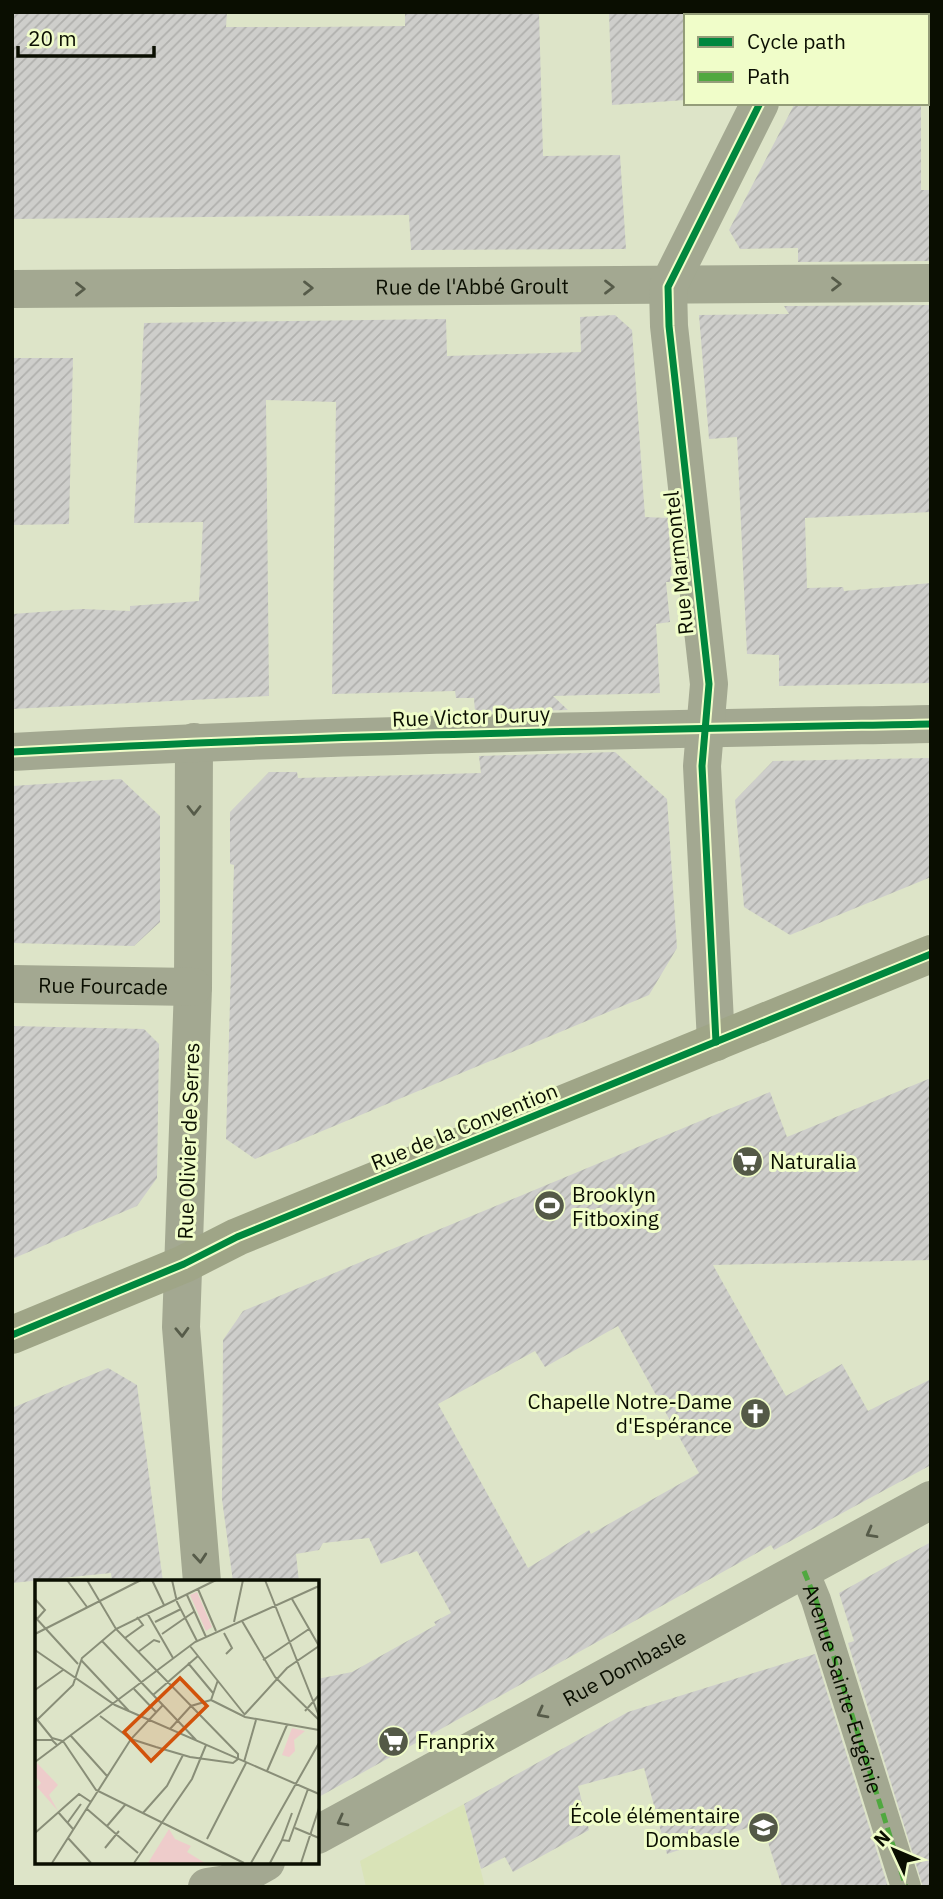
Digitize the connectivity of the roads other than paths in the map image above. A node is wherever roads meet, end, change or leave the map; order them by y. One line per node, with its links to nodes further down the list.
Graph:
1 (759, 105): 3 (street, Rue Marmontel)
2 (931, 283): 3 (street, Rue de l'Abbé Groult, one-way to 2)
3 (668, 287): 4 (street, Rue de l'Abbé Groult, one-way to 3); 6 (street, Rue Marmontel)
4 (12, 289)
5 (931, 724): 6 (street, Rue Victor Duruy)
6 (703, 729): 7 (street, Rue Victor Duruy); 12 (street, Rue Marmontel)
7 (194, 742): 8 (street, Rue Victor Duruy); 11 (street, Rue Olivier de Serres, one-way to 11)
8 (12, 752)
9 (931, 954): 12 (main road, Rue de la Convention)
10 (12, 984): 11 (street, Rue Fourcade)
11 (193, 987): 13 (street, Rue Olivier de Serres)
12 (716, 1042): 13 (main road, Rue de la Convention)
13 (184, 1264): 14 (main road, Rue de la Convention); 17 (street, Rue Olivier de Serres, one-way to 17)
14 (12, 1335)
15 (931, 1500): 16 (street, Rue Dombasle, one-way to 16)
16 (804, 1571): 18 (street, Rue Dombasle, one-way to 18); 21 (street, Avenue Sainte-Eugénie)
17 (202, 1580)
18 (318, 1834)
19 (261, 1864): 20 (street)
20 (222, 1880)
21 (906, 1887)

